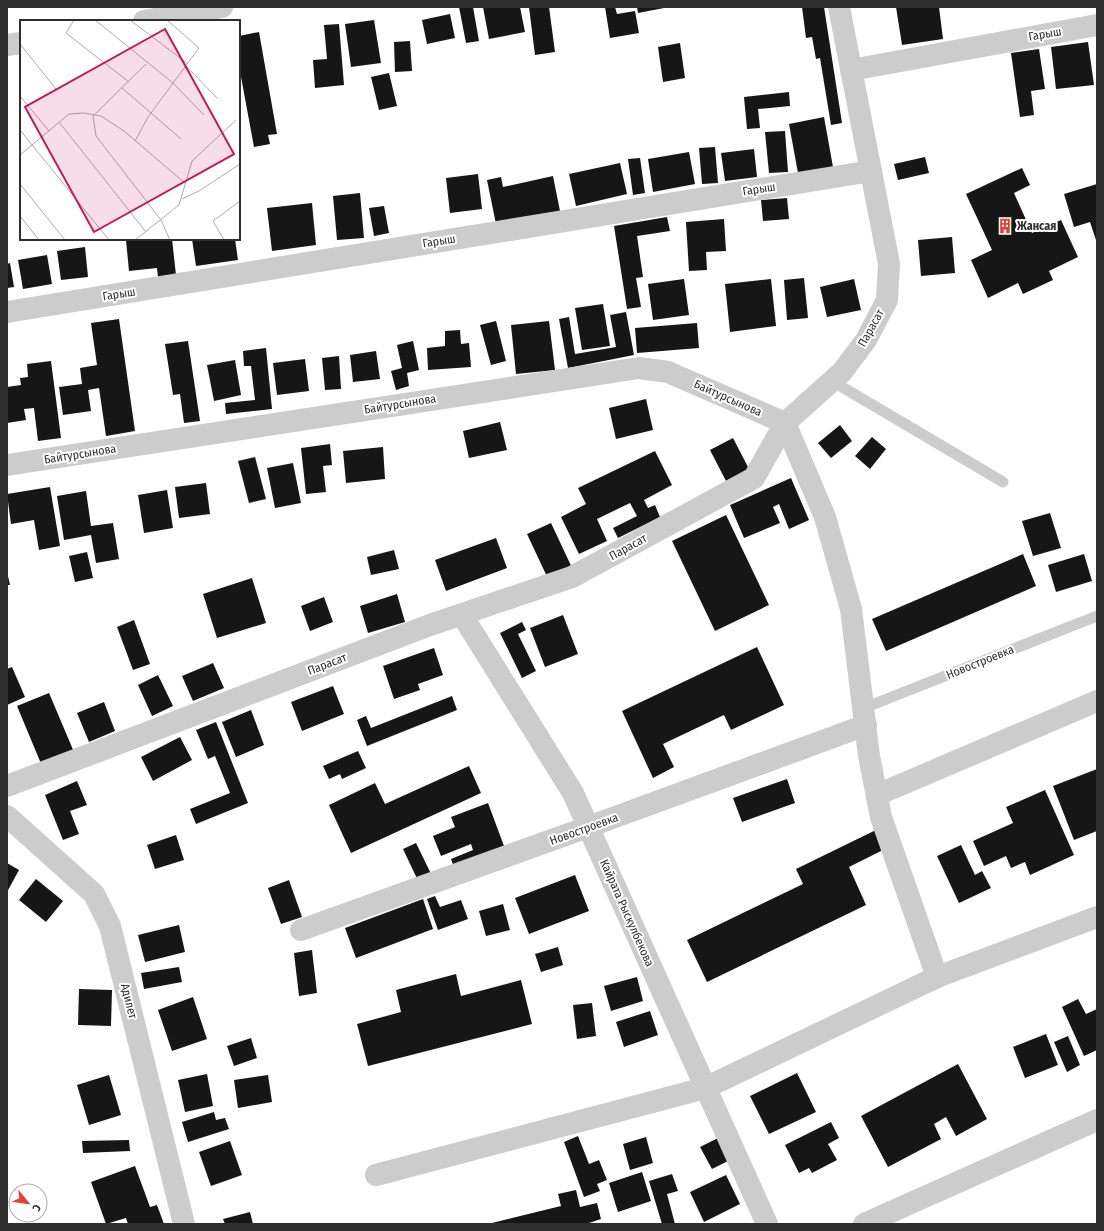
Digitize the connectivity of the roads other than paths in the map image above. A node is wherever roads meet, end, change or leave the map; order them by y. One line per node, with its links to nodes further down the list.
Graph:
1 (222, 7): 3 (street)
2 (838, 7): 7 (street, Парасат)
3 (150, 20)
4 (1097, 25): 7 (street, Гарыш)
5 (20, 43): 6 (street)
6 (7, 45)
7 (851, 70): 8 (street, Парасат)
8 (871, 171): 9 (street, Гарыш); 10 (street, Парасат)
9 (7, 312)
10 (832, 381): 11 (street, Парасат); 13 (lane)
11 (785, 423): 12 (street, Байтурсынова); 14 (street, Парасат); 17 (street)
12 (7, 465)
13 (1003, 482)
14 (462, 615): 18 (street, Парасат); 21 (street, Кайрата Рыскулбекова)
15 (1097, 616): 17 (lane, Новостроевка)
16 (1097, 701): 19 (street)
17 (865, 716): 19 (street); 21 (street, Новостроевка)
18 (7, 786)
19 (877, 795): 24 (street)
20 (7, 816): 28 (street, Адилет)
21 (588, 827): 23 (street, Новостроевка); 25 (street, Кайрата Рыскулбекова)
22 (1097, 917): 24 (street)
23 (301, 930)
24 (937, 977): 25 (street)
25 (705, 1088): 27 (street); 29 (street, Кайрата Рыскулбекова)
26 (1097, 1120): 30 (street)
27 (376, 1175)
28 (184, 1224)
29 (767, 1224)
30 (864, 1224)

